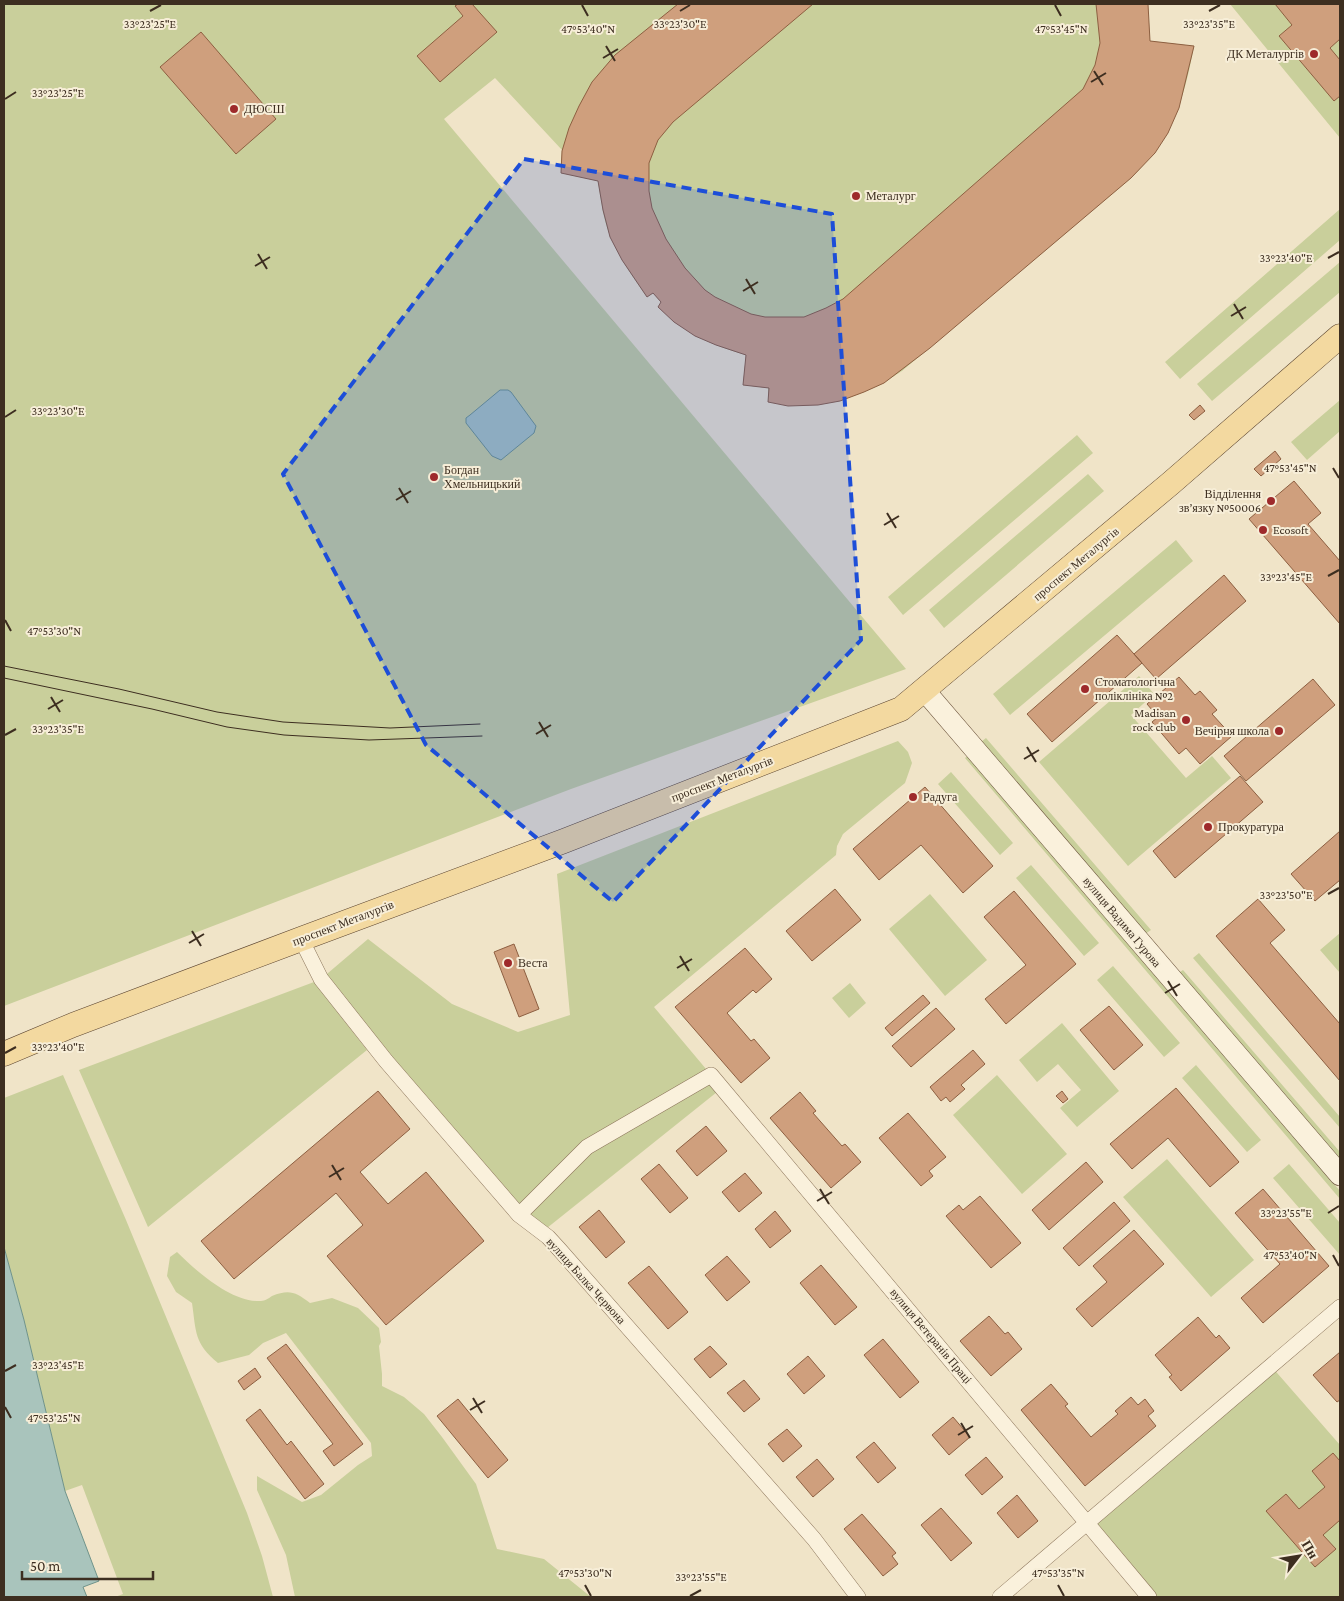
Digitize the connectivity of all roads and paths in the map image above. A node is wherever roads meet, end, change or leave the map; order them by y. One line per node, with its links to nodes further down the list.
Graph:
1 (1340, 336): 2 (main road, проспект Металургів)
2 (924, 690): 3 (main road, проспект Металургів); 5 (street, вулиця Вадима Гурова)
3 (301, 939): 4 (main road, проспект Металургів); 6 (street, вулиця Балка Червона)
4 (4, 1054)
5 (1340, 1175)
6 (519, 1215): 8 (street, вулиця Ветеранів Праці); 9 (street, вулиця Балка Червона)
7 (1340, 1307): 8 (street)
8 (1086, 1524): 10 (street); 11 (street, вулиця Ветеранів Праці)
9 (858, 1597)
10 (1000, 1597)
11 (1149, 1597)

